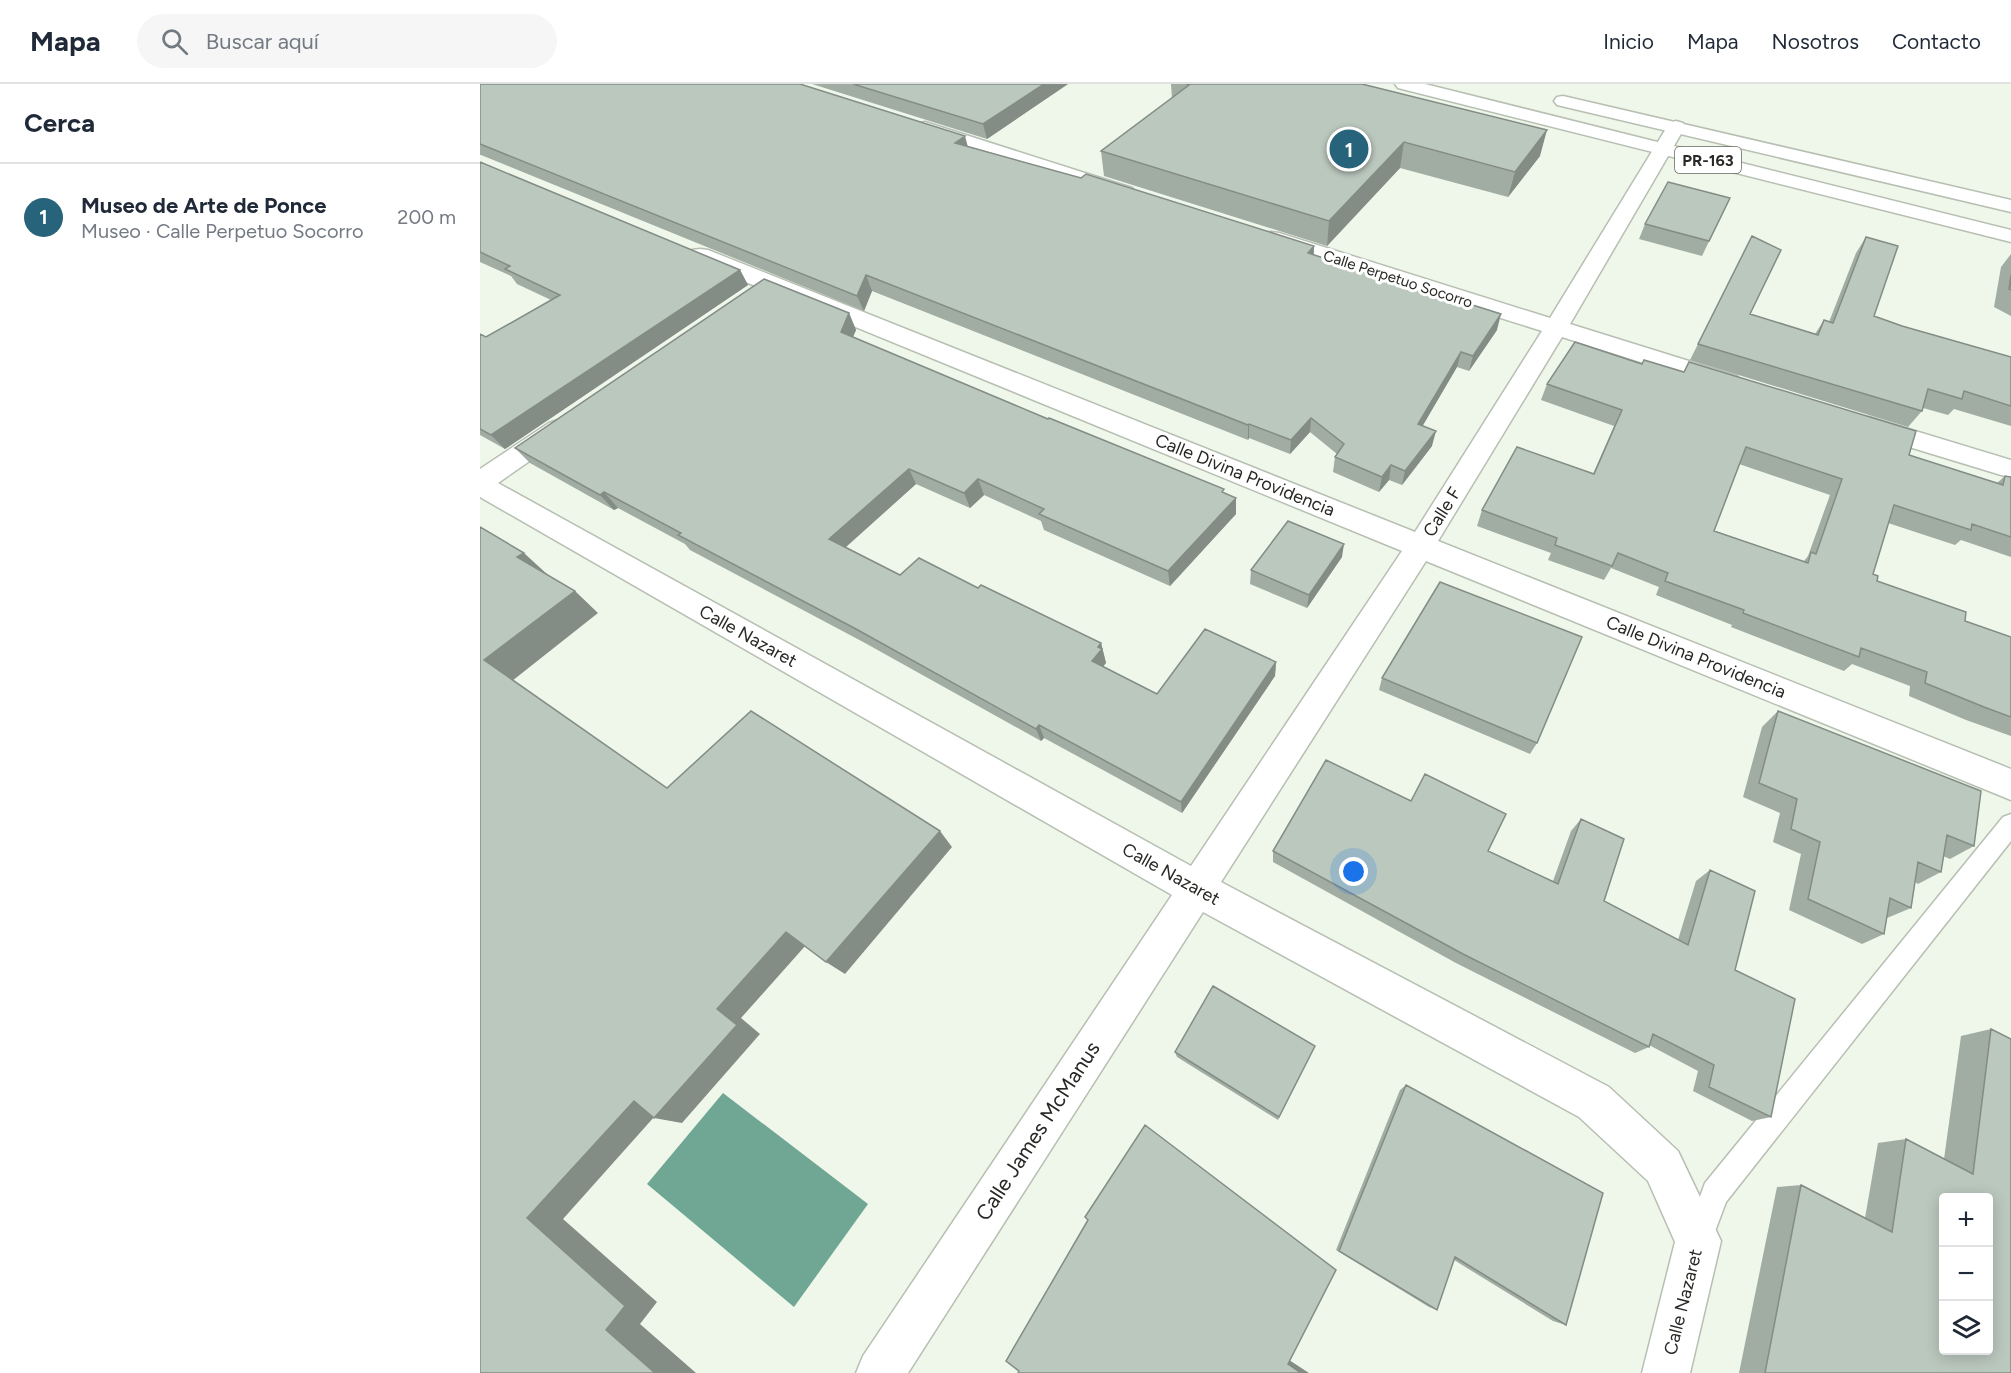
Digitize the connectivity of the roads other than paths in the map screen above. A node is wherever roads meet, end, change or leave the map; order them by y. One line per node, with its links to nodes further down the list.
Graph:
1 (1404, 84): 4 (street, PR-163)
2 (1550, 98): 4 (street, PR-163)
3 (900, 120): 5 (street)
4 (1669, 138): 6 (street, PR-163); 8 (street, PR-163); 10 (street, Calle F)
5 (1149, 199)
6 (2011, 206)
7 (1250, 232): 10 (street, Calle Perpetuo Socorro)
8 (2011, 236)
9 (673, 244): 16 (street, Calle Divina Providencia)
10 (1555, 329): 11 (street, Calle Perpetuo Socorro); 16 (street, Calle F)
11 (1749, 389)
12 (577, 416): 15 (street)
13 (1851, 420): 14 (street)
14 (2011, 469)
15 (480, 483): 19 (street, Calle Nazaret)
16 (1421, 546): 17 (street, Calle Divina Providencia); 19 (street, Calle F)
17 (2011, 785)
18 (2011, 824): 20 (lane)
19 (1197, 889): 20 (street, Calle Nazaret); 21 (street, Calle James McManus)
20 (1698, 1241): 22 (street, Calle Nazaret)
21 (880, 1373)
22 (1666, 1373)

